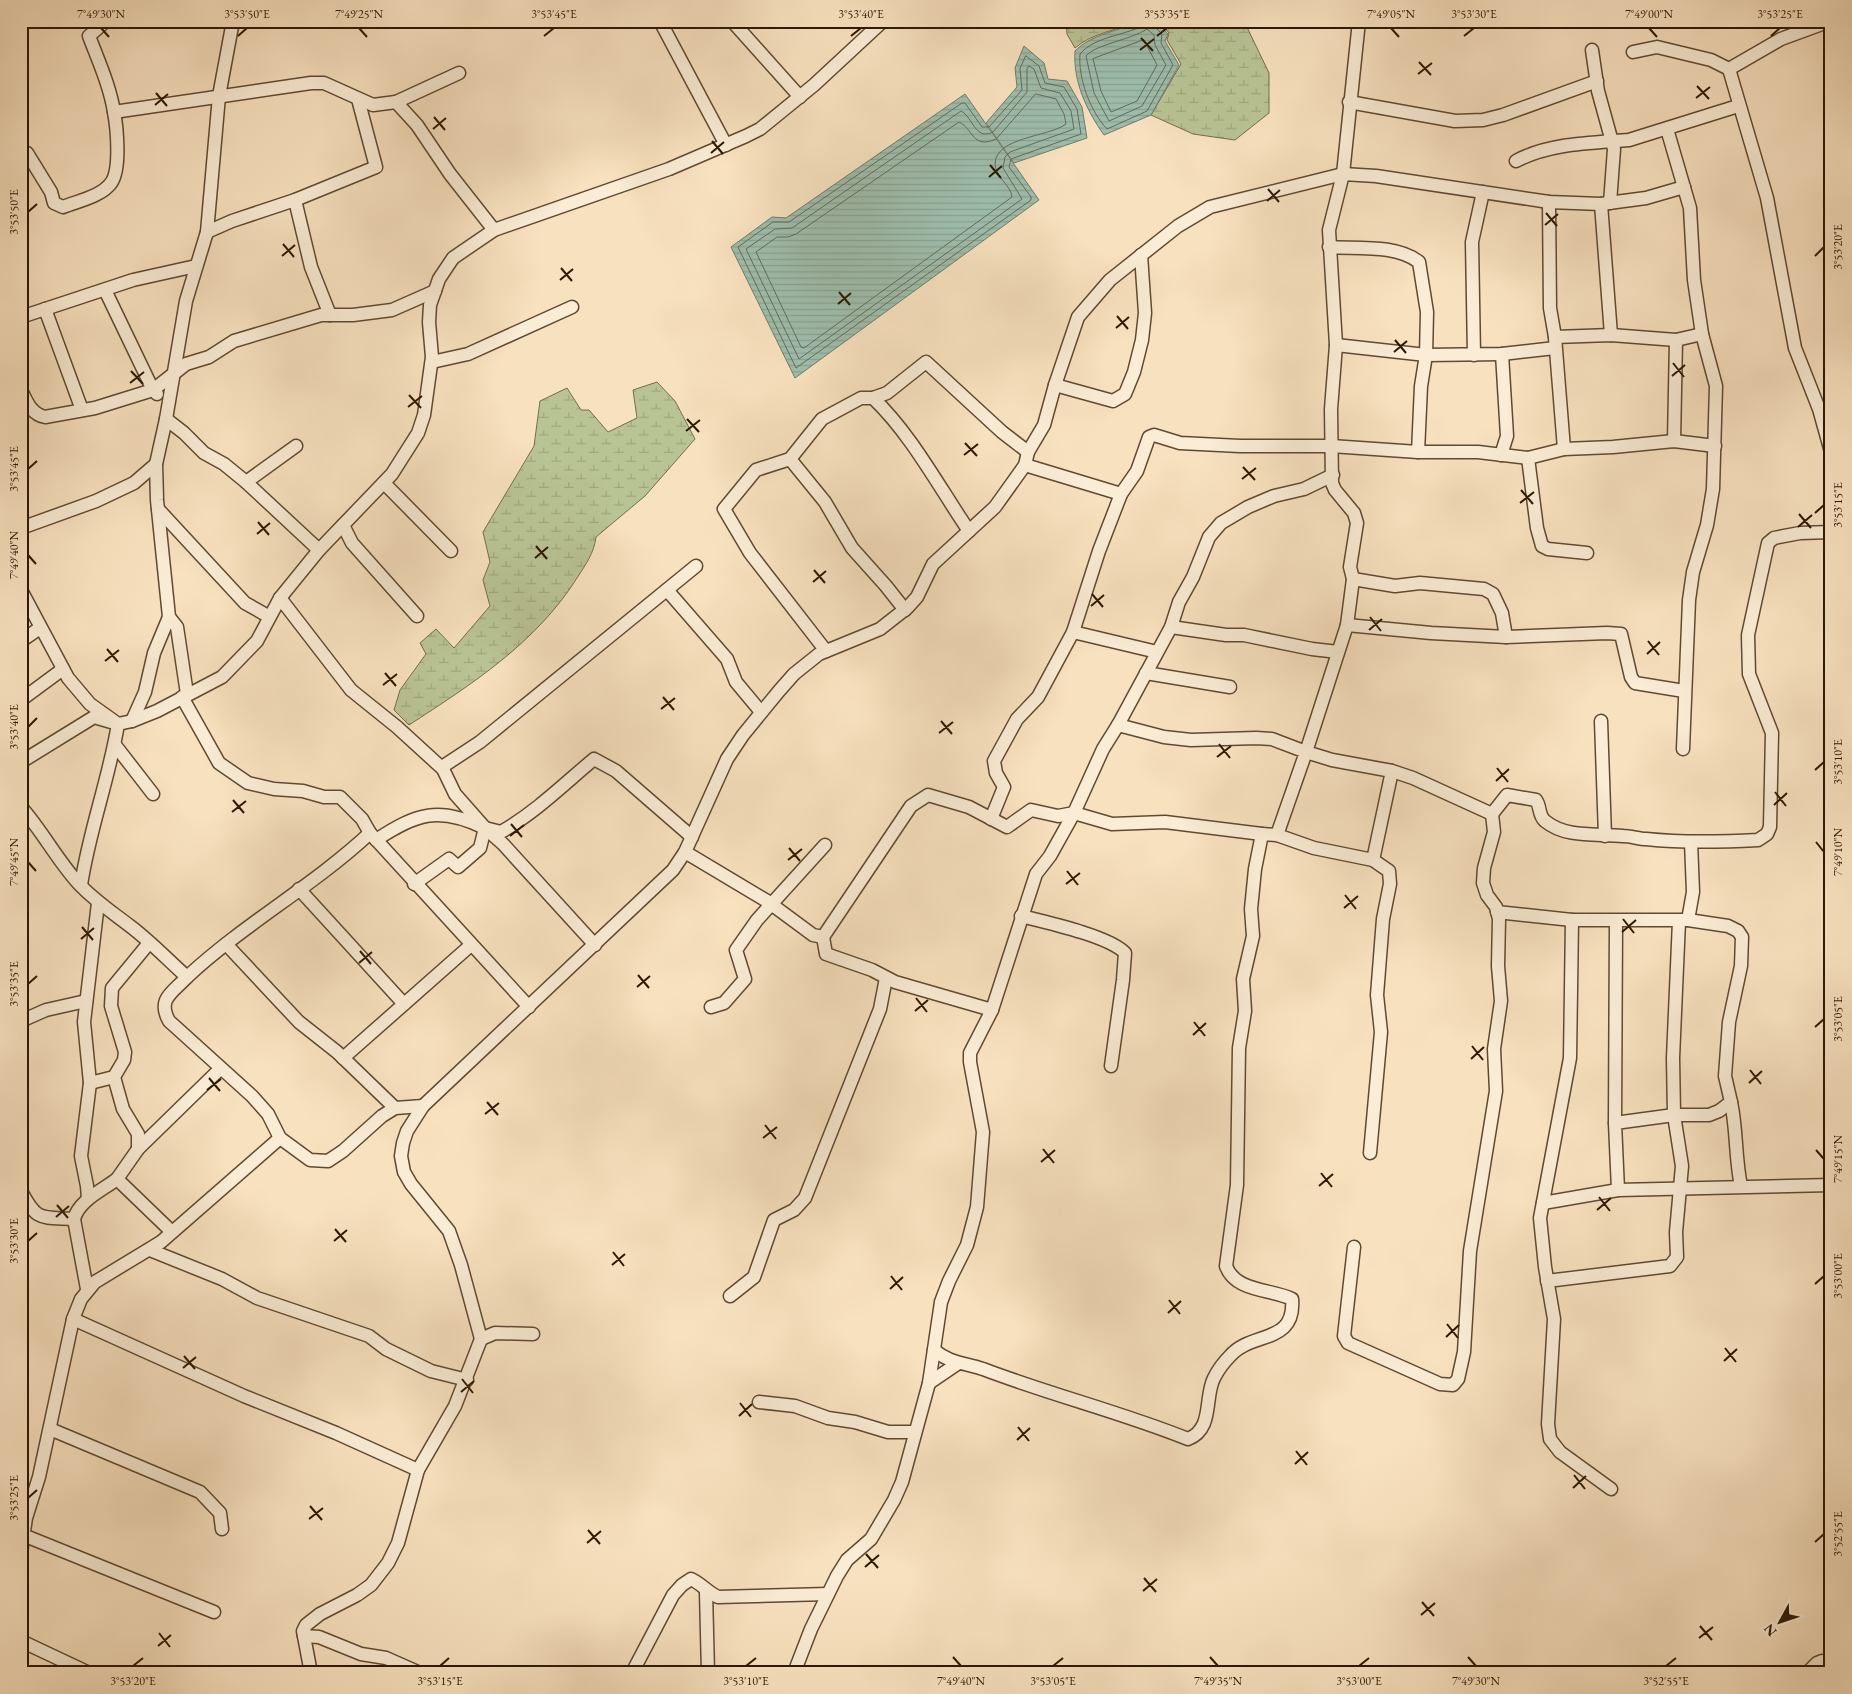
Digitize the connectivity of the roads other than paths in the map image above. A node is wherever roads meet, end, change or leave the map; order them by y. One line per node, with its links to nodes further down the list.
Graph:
1 (106, 21): 19 (street)
2 (233, 21): 13 (street)
3 (660, 21): 22 (street)
4 (732, 21): 14 (street)
5 (1359, 21): 17 (street)
6 (1830, 21): 10 (street)
7 (880, 22): 14 (street)
8 (1592, 50): 12 (street)
9 (1633, 52): 10 (street)
10 (1729, 69): 18 (street)
11 (459, 73): 16 (street)
12 (1597, 81): 17 (street); 21 (street)
13 (219, 96): 15 (street); 19 (street); 32 (street)
14 (800, 97): 22 (street)
15 (358, 99): 16 (street); 28 (street)
16 (396, 102): 31 (street)
17 (1350, 102): 25 (street)
18 (1738, 106): 20 (street); 68 (street)
19 (114, 112): 23 (street)
20 (1668, 129): 21 (street); 26 (street)
21 (1610, 140): 24 (street); 30 (street)
22 (726, 145): 31 (street)
23 (21, 156)
24 (1516, 161)
25 (1343, 174): 27 (street); 33 (street); 34 (street)
26 (1684, 187): 30 (street); 44 (street)
27 (1483, 192): 29 (street); 51 (street)
28 (295, 200): 32 (street); 41 (street)
29 (1549, 202): 30 (street); 47 (street)
30 (1605, 203): 45 (street)
31 (494, 230): 37 (street)
32 (207, 232): 35 (street)
33 (1329, 247): 48 (street); 50 (street)
34 (1141, 256): 54 (street); 54 (street)
35 (196, 266): 36 (street); 53 (street)
36 (105, 290): 40 (street); 56 (street)
37 (435, 291): 38 (street); 43 (street)
38 (410, 304): 41 (street); 43 (street)
39 (572, 308): 52 (street)
40 (45, 309): 42 (street); 59 (street)
41 (330, 315): 53 (street)
42 (21, 317)
43 (429, 322): 52 (street)
44 (1702, 334): 46 (street); 64 (street)
45 (1611, 335): 46 (street); 47 (street)
46 (1676, 340): 61 (street)
47 (1555, 343): 49 (street); 65 (street)
48 (1336, 345): 50 (street); 63 (street)
49 (1502, 354): 51 (street); 69 (street)
50 (1426, 355): 51 (street); 67 (street)
51 (1474, 355)
52 (432, 362): 76 (street)
53 (173, 375): 56 (street); 58 (street)
54 (1055, 385): 66 (street)
55 (21, 390): 59 (street)
56 (153, 390): 58 (street); 59 (street)
57 (873, 398): 66 (street); 71 (street); 81 (street)
58 (168, 406): 60 (street)
59 (82, 410)
60 (166, 419): 72 (street); 75 (street)
61 (1674, 441): 64 (street); 65 (street)
62 (296, 446): 75 (street)
63 (1331, 446): 67 (street); 74 (street); 77 (street)
64 (1715, 446): 107 (street)
65 (1564, 449): 70 (street)
66 (1028, 452): 73 (street)
67 (1418, 452): 69 (street)
68 (1831, 452)
69 (1501, 455): 70 (street)
70 (1528, 458): 85 (street)
71 (790, 459): 91 (street); 101 (street)
72 (156, 464): 78 (street); 80 (street)
73 (1025, 465): 77 (street); 81 (street)
74 (1333, 475): 87 (street); 96 (street)
75 (246, 482): 83 (street)
76 (384, 484): 79 (street); 84 (street)
77 (1121, 494): 98 (street)
78 (158, 509): 92 (street); 93 (street)
79 (343, 525): 83 (street); 94 (street)
80 (21, 528)
81 (969, 531): 91 (street)
82 (1831, 532): 132 (street)
83 (319, 550): 90 (street)
84 (451, 551)
85 (1587, 553)
86 (696, 566): 89 (street)
87 (1353, 580): 95 (street); 99 (street)
88 (21, 590): 97 (street)
89 (667, 590): 110 (street); 119 (street)
90 (280, 598): 93 (street); 119 (street)
91 (905, 610): 101 (street)
92 (169, 616): 108 (street); 111 (street)
93 (268, 616): 108 (street)
94 (417, 616)
95 (1347, 624): 99 (street); 103 (street)
96 (1171, 627): 102 (street); 103 (street)
97 (40, 628): 100 (street); 104 (street)
98 (1074, 632): 102 (street); 125 (street)
99 (1506, 636): 107 (street)
100 (21, 641)
101 (826, 651): 110 (street)
102 (1157, 652): 105 (street)
103 (1338, 652): 117 (street)
104 (63, 669): 109 (street); 113 (street)
105 (1146, 673): 106 (street); 114 (street)
106 (1230, 687)
107 (1684, 691): 116 (street)
108 (184, 695): 111 (street); 130 (street)
109 (21, 700)
110 (761, 712): 131 (street)
111 (132, 721): 113 (street)
112 (1601, 721): 129 (street)
113 (118, 724): 115 (street); 118 (street)
114 (1118, 725): 117 (street); 123 (street)
115 (115, 745): 121 (street); 137 (street)
116 (1683, 749)
117 (1306, 752): 120 (street); 128 (street)
118 (21, 762)
119 (443, 769): 126 (street)
120 (1392, 771): 124 (street); 135 (street)
121 (153, 794)
122 (21, 807): 137 (street)
123 (1074, 813): 125 (street); 127 (street); 142 (street)
124 (1492, 814): 129 (street); 141 (street)
125 (991, 819): 146 (street)
126 (485, 828): 130 (street); 131 (street); 136 (street); 150 (street)
127 (1262, 834): 128 (street); 191 (street)
128 (1277, 835): 135 (street)
129 (1605, 836): 132 (street)
130 (373, 837): 136 (street); 138 (street)
131 (692, 837): 134 (street)
132 (1692, 842): 145 (street)
133 (825, 845): 140 (street)
134 (685, 852): 140 (street); 150 (street)
135 (1372, 860): 171 (street)
136 (414, 884): 149 (street)
137 (81, 885): 139 (street)
138 (299, 889): 148 (street); 154 (street)
139 (98, 902): 147 (street); 153 (street)
140 (773, 905): 146 (street); 155 (street)
141 (1497, 912): 143 (street); 182 (street)
142 (1021, 916): 157 (street); 160 (street)
143 (1572, 920): 144 (street); 179 (street)
144 (1616, 921): 145 (street); 168 (street)
145 (1683, 921): 164 (street); 167 (street)
146 (823, 937): 152 (street)
147 (149, 943): 151 (street); 162 (street)
148 (226, 944): 151 (street); 159 (street)
149 (471, 945): 154 (street); 156 (street)
150 (595, 945): 156 (street)
151 (187, 977): 161 (street)
152 (886, 978): 157 (street); 186 (street)
153 (86, 1001): 158 (street); 163 (street)
154 (404, 1004): 159 (street)
155 (711, 1007)
156 (529, 1008): 165 (street)
157 (992, 1010): 190 (street)
158 (21, 1021)
159 (343, 1058): 166 (street)
160 (1111, 1066)
161 (220, 1069): 169 (street); 170 (street)
162 (114, 1077): 163 (street); 170 (street)
163 (90, 1083): 178 (street)
164 (1731, 1102): 167 (street); 174 (street)
165 (423, 1106): 166 (street); 189 (street)
166 (395, 1108): 169 (street)
167 (1674, 1115): 168 (street); 175 (street)
168 (1615, 1123): 177 (street)
169 (280, 1138): 181 (street)
170 (138, 1149): 172 (street)
171 (1370, 1153)
172 (118, 1178): 178 (street); 181 (street)
173 (1831, 1185): 174 (street)
174 (1741, 1186): 175 (street)
175 (1679, 1188): 177 (street); 184 (street)
176 (21, 1190): 180 (street)
177 (1618, 1190): 179 (street)
178 (88, 1199): 180 (street)
179 (1543, 1204): 184 (street)
180 (74, 1219): 185 (street)
181 (172, 1232): 183 (street)
182 (1354, 1247)
183 (150, 1250): 185 (street); 192 (street)
184 (1547, 1280): 198 (street)
185 (87, 1289): 187 (street)
186 (730, 1296)
187 (73, 1319): 195 (street); 197 (street)
188 (532, 1334): 189 (street)
189 (481, 1339): 192 (street)
190 (934, 1350): 191 (street); 193 (street)
191 (957, 1364): 193 (street)
192 (467, 1380): 197 (street)
193 (929, 1383): 196 (street)
194 (759, 1402): 196 (street)
195 (50, 1429): 199 (street); 200 (street)
196 (914, 1432): 203 (street)
197 (418, 1470): 205 (street)
198 (1611, 1490)
199 (222, 1529)
200 (24, 1535): 201 (street); 204 (street)
201 (21, 1552)
202 (706, 1592): 203 (street); 211 (street); 212 (street)
203 (828, 1594): 213 (street)
204 (214, 1612)
205 (304, 1636): 209 (street); 210 (street)
206 (21, 1641): 208 (street)
207 (1831, 1666): 214 (street)
208 (89, 1673)
209 (311, 1673)
210 (420, 1673)
211 (632, 1673)
212 (708, 1673)
213 (794, 1673)
214 (1808, 1673)

